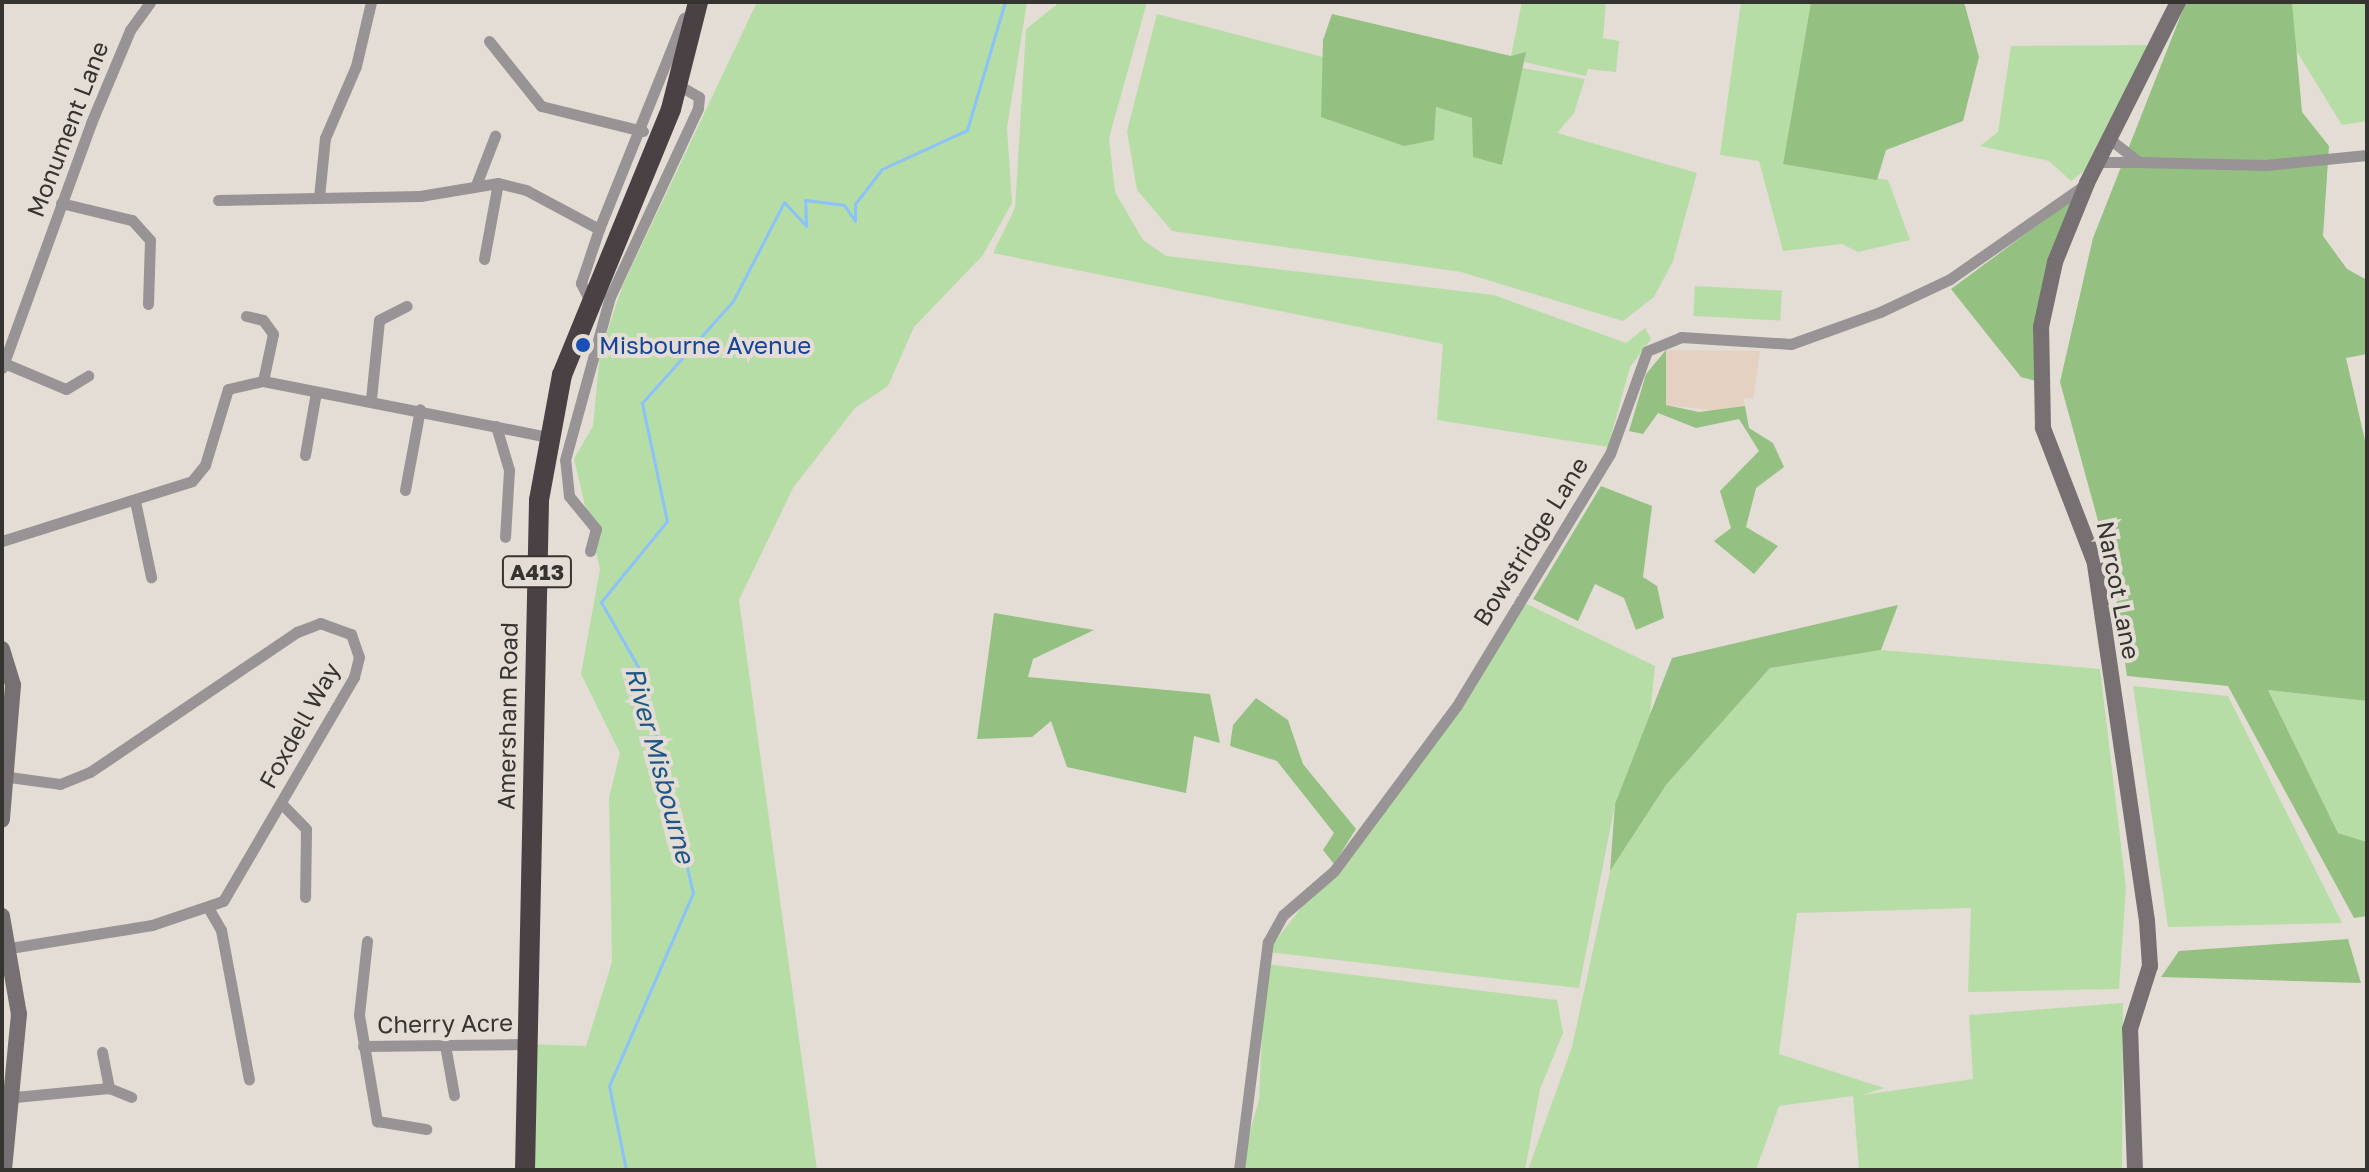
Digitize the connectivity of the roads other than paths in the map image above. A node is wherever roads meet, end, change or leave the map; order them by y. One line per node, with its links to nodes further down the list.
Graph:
1 (150, 2): 18 (street, Monument Lane)
2 (371, 2): 16 (street)
3 (2178, 2): 9 (street, Narcot Lane)
4 (698, 7): 6 (highway, Amersham Road / A413); 7 (street)
5 (489, 41): 7 (street)
6 (678, 85): 21 (highway, Amersham Road / A413); 38 (street)
7 (643, 131): 19 (street)
8 (495, 136): 15 (street)
9 (2110, 139): 11 (street, Narcot Lane); 12 (street)
10 (2367, 155): 12 (street)
11 (2099, 162): 12 (street); 14 (street, Narcot Lane)
12 (2139, 162)
13 (498, 183): 15 (street); 19 (street); 20 (street)
14 (2087, 183): 61 (street, Bowstridge Lane); 62 (street, Narcot Lane)
15 (476, 185): 16 (street)
16 (319, 197): 17 (street)
17 (218, 200)
18 (61, 203): 22 (street); 25 (street, Monument Lane)
19 (599, 229): 21 (street)
20 (484, 259)
21 (589, 299): 32 (highway, Amersham Road / A413)
22 (148, 304)
23 (407, 306): 29 (street)
24 (246, 316): 27 (street)
25 (3, 365): 26 (street)
26 (88, 376)
27 (263, 381): 28 (street); 35 (street)
28 (316, 392): 29 (street); 33 (street)
29 (371, 399): 30 (street)
30 (420, 409): 31 (street); 34 (street)
31 (496, 426): 32 (street); 36 (street)
32 (549, 437): 49 (highway, Amersham Road / A413)
33 (305, 455)
34 (405, 490)
35 (135, 501): 37 (street); 39 (street)
36 (505, 537)
37 (2, 541)
38 (590, 551)
39 (151, 577)
40 (2, 649): 41 (street)
41 (9, 777): 42 (street, Foxdell Way); 43 (street)
42 (281, 803): 44 (street); 45 (street, Foxdell Way)
43 (2, 820)
44 (305, 897)
45 (210, 911): 48 (street); 53 (street)
46 (2, 916): 48 (street)
47 (367, 941): 51 (street, Cherry Acre)
48 (10, 948): 56 (street)
49 (527, 1044): 50 (street, Cherry Acre); 60 (highway, Amersham Road / A413)
50 (445, 1045): 51 (street, Cherry Acre); 55 (street)
51 (363, 1046): 58 (street, Cherry Acre)
52 (102, 1052): 54 (street)
53 (249, 1079)
54 (109, 1088): 56 (street); 57 (street)
55 (454, 1095)
56 (15, 1097): 59 (street)
57 (131, 1097)
58 (426, 1129)
59 (4, 1170)
60 (525, 1170)
61 (1239, 1170)
62 (2135, 1170)

